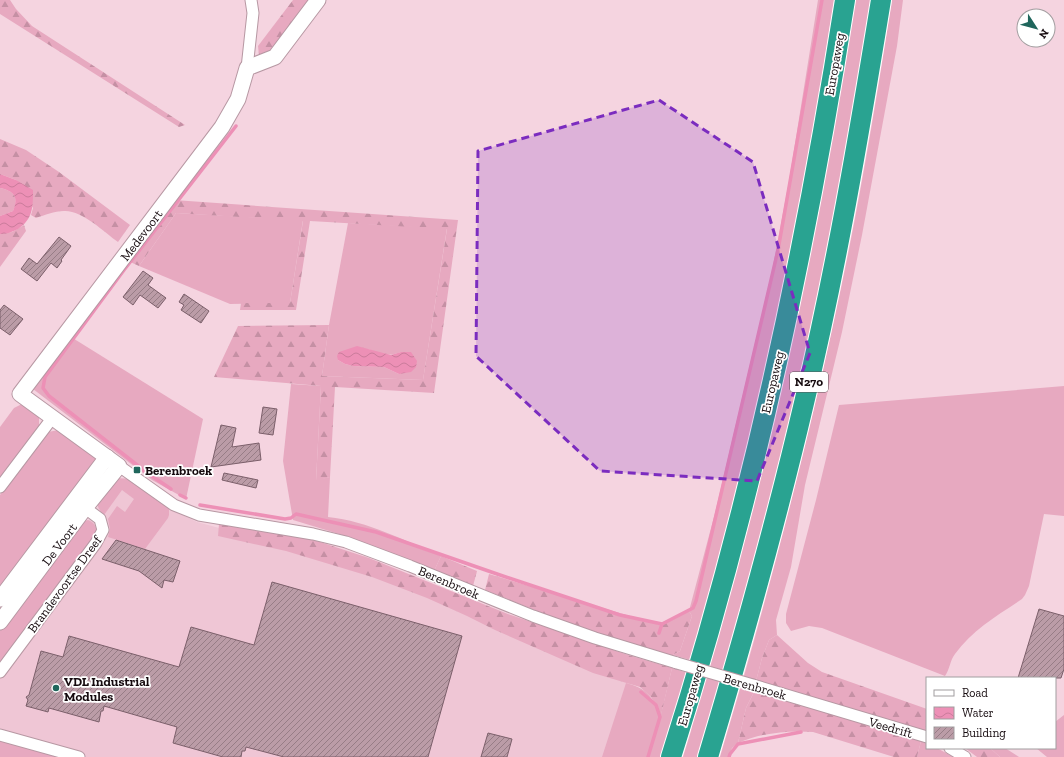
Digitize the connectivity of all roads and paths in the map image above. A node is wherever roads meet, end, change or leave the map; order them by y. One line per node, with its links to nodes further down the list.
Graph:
1 (251, 0): 5 (street)
2 (318, 0): 5 (street)
3 (844, 0): 20 (highway, Europaweg / N270)
4 (881, 0): 21 (highway, N270)
5 (247, 68): 6 (street, Medevoort)
6 (20, 394): 7 (street, Berenbroek)
7 (53, 417): 8 (street, Berenbroek); 10 (street)
8 (107, 457): 9 (street, Berenbroek); 11 (street, De Voort)
9 (120, 466): 11 (street, De Voort); 15 (street, Berenbroek, bridge)
10 (0, 487)
11 (80, 504): 12 (street, De Voort); 13 (street, De Voort); 14 (street, Brandevoortse Dreef)
12 (0, 599)
13 (0, 622)
14 (0, 672)
15 (856, 716): 17 (street, Veedrift)
16 (0, 735): 19 (street)
17 (926, 737)
18 (952, 749): 22 (street)
19 (79, 757)
20 (671, 757)
21 (708, 757)
22 (965, 757)

